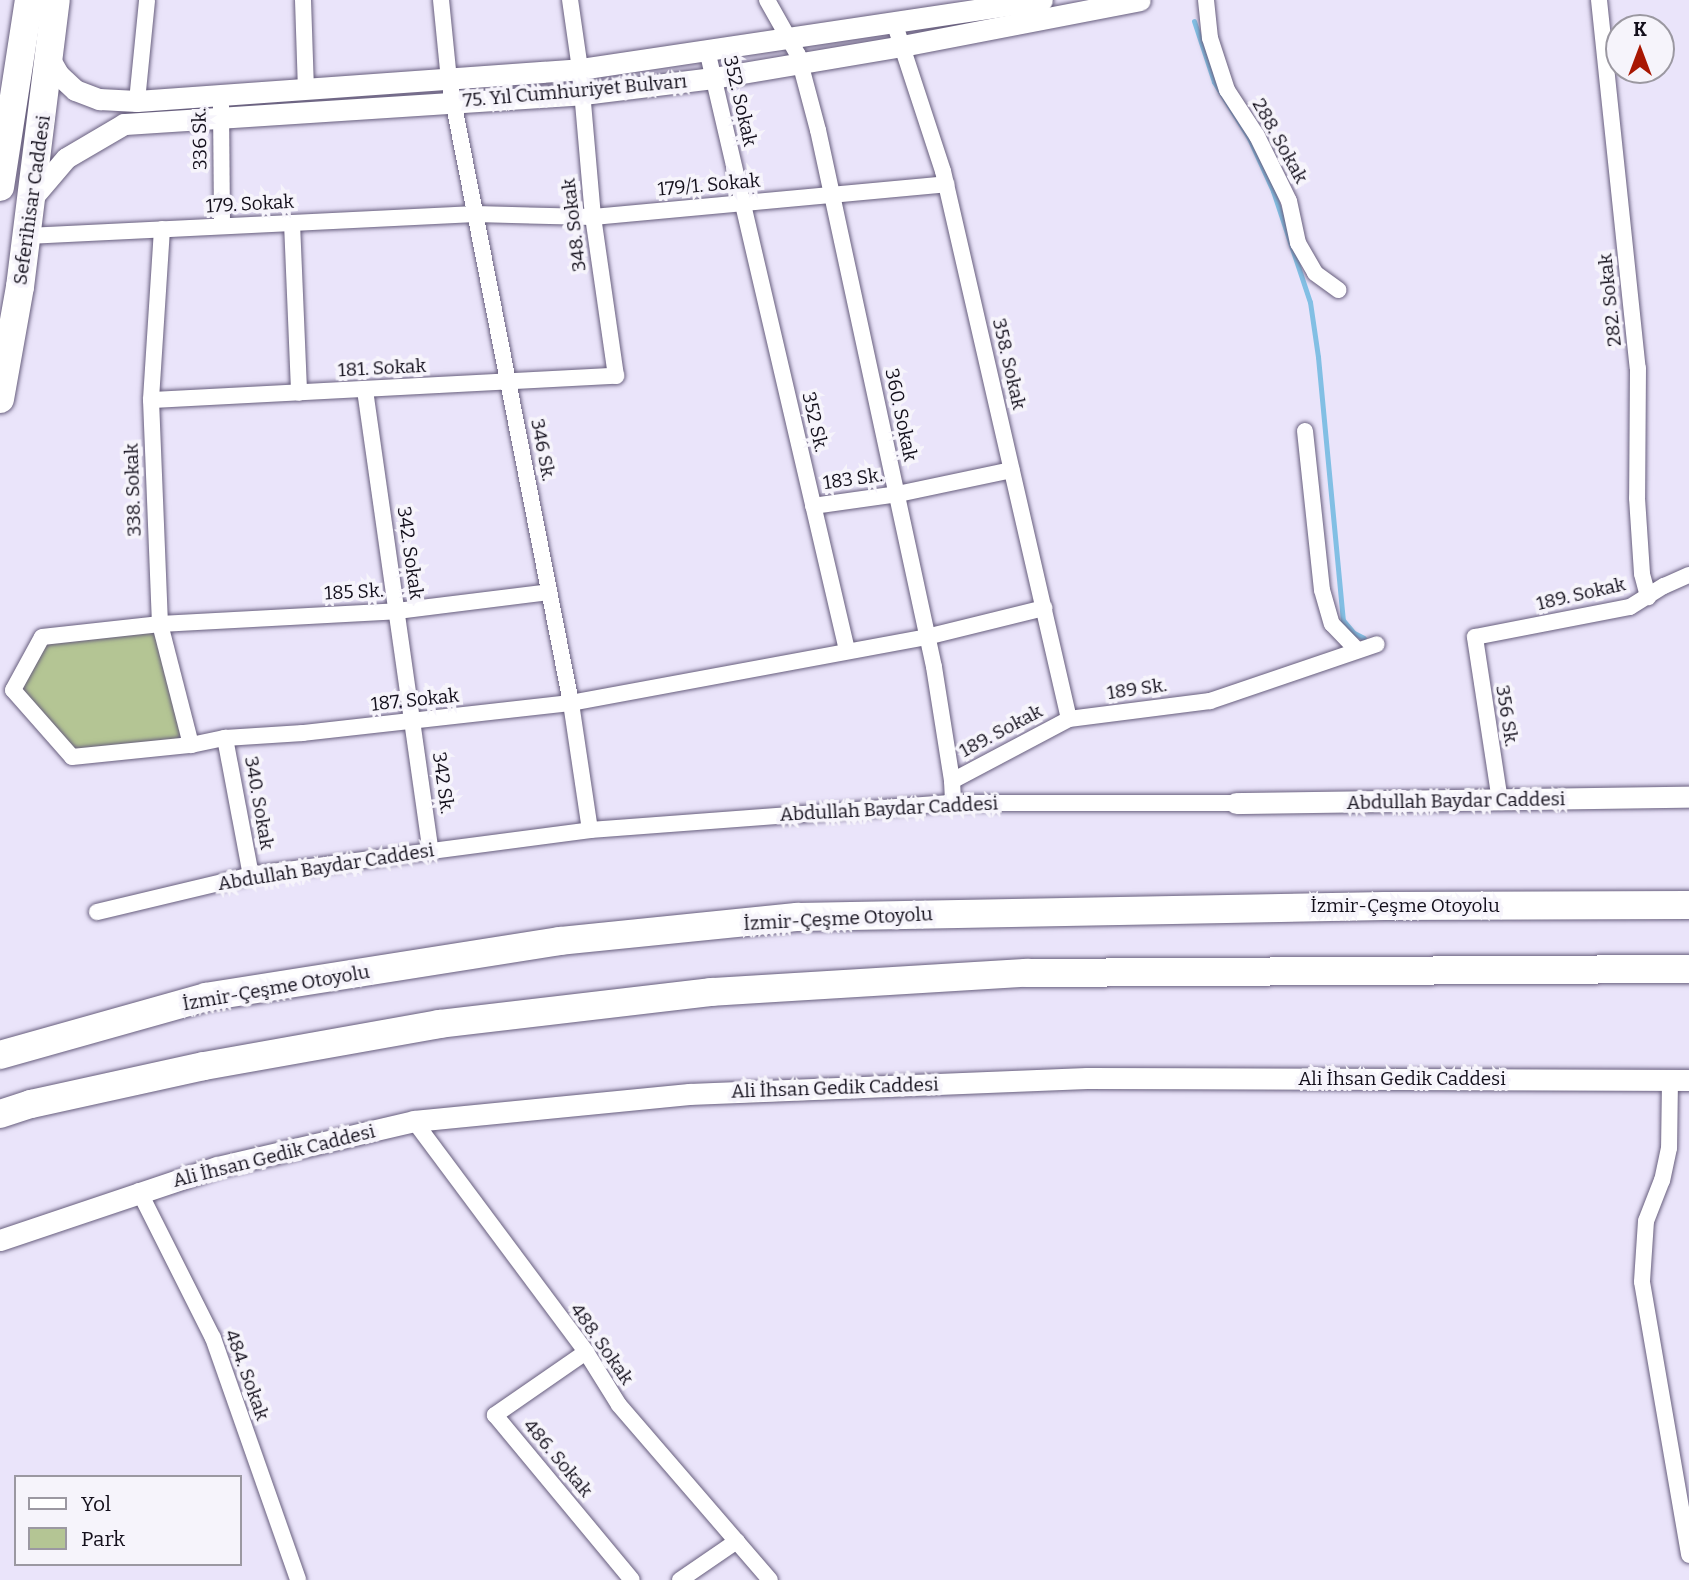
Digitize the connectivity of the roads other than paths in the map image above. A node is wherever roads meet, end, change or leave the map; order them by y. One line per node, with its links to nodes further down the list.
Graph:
1 (29, 0): 29 (highway, Seferihisar Caddesi)
2 (56, 0): 17 (highway, Seferihisar Caddesi)
3 (147, 0): 25 (street)
4 (303, 0): 22 (street)
5 (441, 0): 21 (street, 346 Sk.)
6 (570, 0): 19 (street, 348. Sokak)
7 (767, 0): 14 (street, 360. Sokak)
8 (1140, 0): 15 (street, 75. Yıl Cumhuriyet Bulvarı)
9 (1206, 0): 39 (street, 288. Sokak)
10 (1600, 0): 52 (street, 282. Sokak)
11 (1036, 1): 12 (street, 75. Yıl Cumhuriyet Bulvarı)
12 (956, 5): 13 (street, 75. Yıl Cumhuriyet Bulvarı)
13 (894, 22): 14 (street, 75. Yıl Cumhuriyet Bulvarı); 15 (street, 358. Sokak)
14 (791, 40): 16 (street, 75. Yıl Cumhuriyet Bulvarı); 18 (street, 360. Sokak)
15 (902, 46): 18 (street, 75. Yıl Cumhuriyet Bulvarı); 28 (street, 358. Sokak)
16 (707, 50): 19 (street, 75. Yıl Cumhuriyet Bulvarı); 20 (street, 352. Sokak)
17 (49, 58): 25 (street, 75. Yıl Cumhuriyet Bulvarı); 31 (highway, Seferihisar Caddesi)
18 (800, 62): 20 (street, 75. Yıl Cumhuriyet Bulvarı); 30 (street, 360. Sokak)
19 (580, 69): 21 (street, 75. Yıl Cumhuriyet Bulvarı); 24 (street, 348. Sokak)
20 (713, 78): 24 (street, 75. Yıl Cumhuriyet Bulvarı); 32 (street, 352. Sokak)
21 (449, 80): 22 (street, 75. Yıl Cumhuriyet Bulvarı); 26 (street, 346 Sk.)
22 (306, 89): 23 (street, 75. Yıl Cumhuriyet Bulvarı)
23 (220, 93): 25 (street, 75. Yıl Cumhuriyet Bulvarı); 27 (street, 336 Sk.)
24 (583, 94): 26 (street, 75. Yıl Cumhuriyet Bulvarı); 34 (street, 348. Sokak)
25 (137, 101)
26 (453, 102): 27 (street, 75. Yıl Cumhuriyet Bulvarı); 33 (street, 346 Sk.)
27 (221, 117): 31 (street, 75. Yıl Cumhuriyet Bulvarı); 36 (street, 336 Sk.)
28 (946, 184): 30 (street, 179/1. Sokak); 47 (street, 358. Sokak)
29 (0, 187)
30 (831, 194): 32 (street, 179/1. Sokak); 48 (street, 360. Sokak)
31 (32, 198): 38 (highway, Seferihisar Caddesi)
32 (741, 203): 34 (street, 179/1. Sokak); 49 (street, 352 Sk.)
33 (475, 214): 34 (street, 179/1. Sokak); 35 (street, 179. Sokak); 41 (street, 346 Sk.)
34 (593, 217): 40 (street, 348. Sokak)
35 (292, 223): 36 (street, 179. Sokak); 43 (street)
36 (222, 226): 37 (street, 179. Sokak)
37 (162, 229): 38 (street, 179. Sokak); 45 (street, 338. Sokak)
38 (27, 236): 44 (highway, Seferihisar Caddesi)
39 (1338, 290)
40 (616, 376): 41 (street, 181. Sokak)
41 (508, 383): 42 (street, 181. Sokak); 51 (street, 346 Sk.)
42 (365, 390): 43 (street, 181. Sokak); 54 (street, 342. Sokak)
43 (299, 393): 45 (street, 181. Sokak)
44 (0, 399)
45 (151, 400): 55 (street, 338. Sokak)
46 (1305, 431): 60 (street)
47 (1012, 470): 48 (street, 183 Sk.); 53 (street, 358. Sokak)
48 (898, 495): 49 (street, 183 Sk.); 56 (street, 360. Sokak)
49 (813, 506): 59 (street, 352 Sk.)
50 (1689, 575): 52 (street, 189. Sokak)
51 (549, 592): 54 (street, 185 Sk.); 62 (street, 346 Sk.)
52 (1648, 597): 57 (street, 189. Sokak)
53 (1044, 608): 56 (street, 187. Sokak); 63 (street, 358. Sokak)
54 (397, 611): 55 (street, 185 Sk.); 64 (street, 342. Sokak)
55 (160, 624): 61 (street, 185 Sk.); 66 (street, 338. Sokak)
56 (926, 637): 59 (street, 187. Sokak); 67 (street, 360. Sokak)
57 (1475, 637): 69 (street, 356 Sk.)
58 (1377, 644): 60 (street, 189 Sk.)
59 (847, 650): 62 (street, 187. Sokak)
60 (1357, 650): 63 (street, 189 Sk.)
61 (6, 690): 66 (street, 187. Sokak)
62 (570, 703): 64 (street, 187. Sokak); 72 (street, 346 Sk.)
63 (1069, 719): 67 (street, 189. Sokak)
64 (413, 721): 65 (street, 187. Sokak); 73 (street, 342 Sk.)
65 (225, 738): 66 (street, 187. Sokak); 74 (street, 340. Sokak)
66 (191, 745)
67 (952, 781): 70 (street, 360. Sokak)
68 (1689, 797): 69 (street, Abdullah Baydar Caddesi)
69 (1500, 801): 71 (street, Abdullah Baydar Caddesi)
70 (953, 803): 71 (street, Abdullah Baydar Caddesi); 72 (street, Abdullah Baydar Caddesi)
71 (1237, 803)
72 (590, 830): 73 (street, Abdullah Baydar Caddesi)
73 (431, 851): 74 (street, Abdullah Baydar Caddesi)
74 (251, 876): 76 (street, Abdullah Baydar Caddesi)
75 (1689, 905): 78 (highway, İzmir-Çeşme Otoyolu)
76 (97, 912)
77 (1689, 969): 80 (highway)
78 (0, 1055)
79 (1680, 1080): 81 (street, Ali İhsan Gedik Caddesi); 86 (street)
80 (0, 1114)
81 (414, 1121): 82 (street, Ali İhsan Gedik Caddesi); 84 (street, 488. Sokak)
82 (139, 1191): 83 (street, Ali İhsan Gedik Caddesi); 87 (street, 484. Sokak)
83 (0, 1240)
84 (586, 1352): 85 (street, 488. Sokak); 88 (street, 486. Sokak)
85 (737, 1541): 89 (street); 90 (street, 488. Sokak)
86 (1689, 1555)
87 (298, 1580)
88 (632, 1580)
89 (680, 1580)
90 (770, 1580)

